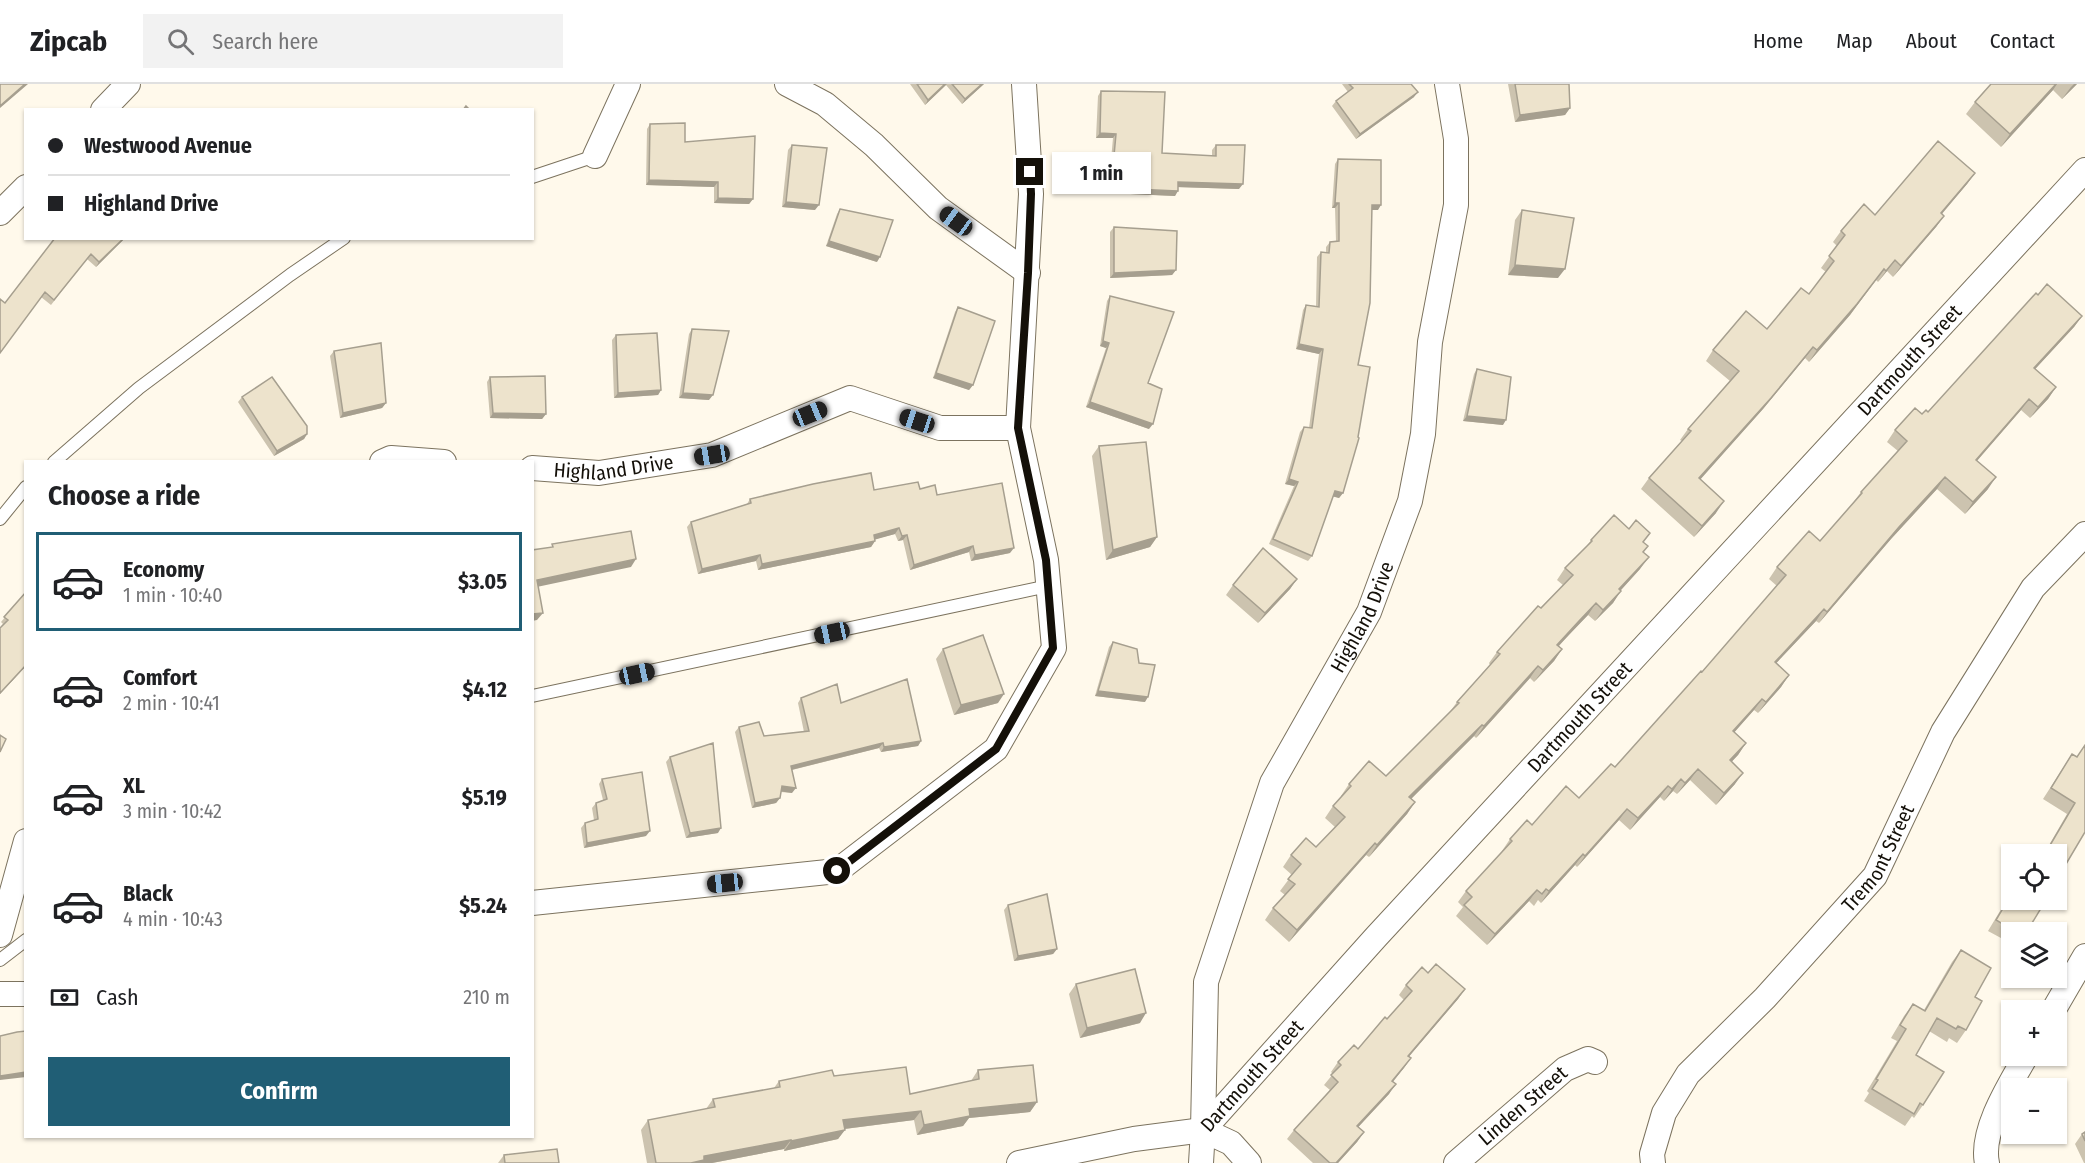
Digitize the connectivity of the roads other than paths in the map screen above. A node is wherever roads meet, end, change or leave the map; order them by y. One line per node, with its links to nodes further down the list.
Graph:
1 (128, 84): 6 (street)
2 (628, 84): 7 (street)
3 (787, 84): 13 (street)
4 (1024, 84): 13 (street)
5 (1447, 84): 35 (street, Highland Drive)
6 (105, 108)
7 (595, 156): 9 (lane)
8 (2085, 170): 35 (street, Dartmouth Street)
9 (534, 176)
10 (24, 190): 11 (street)
11 (0, 213)
12 (341, 240): 15 (lane)
13 (1028, 273): 14 (street)
14 (1018, 428): 18 (street, Highland Drive); 22 (street)
15 (56, 460)
16 (386, 460): 17 (street)
17 (418, 460)
18 (534, 468)
19 (24, 489): 20 (lane)
20 (0, 519)
21 (2085, 534): 41 (street, Tremont Street)
22 (1048, 586): 23 (lane); 25 (street)
23 (534, 696)
24 (24, 848): 26 (street)
25 (534, 903)
26 (0, 935)
27 (24, 942): 29 (lane)
28 (2085, 957): 32 (street)
29 (0, 960)
30 (0, 994): 31 (street)
31 (24, 994)
32 (2060, 1000)
33 (1595, 1062): 40 (street, Linden Street)
34 (2020, 1066): 42 (street)
35 (1203, 1130): 36 (street, Dartmouth Street); 37 (street); 38 (street); 39 (street)
36 (1019, 1163)
37 (1193, 1163)
38 (1201, 1163)
39 (1249, 1163)
40 (1456, 1163)
41 (1653, 1163)
42 (1987, 1163)

